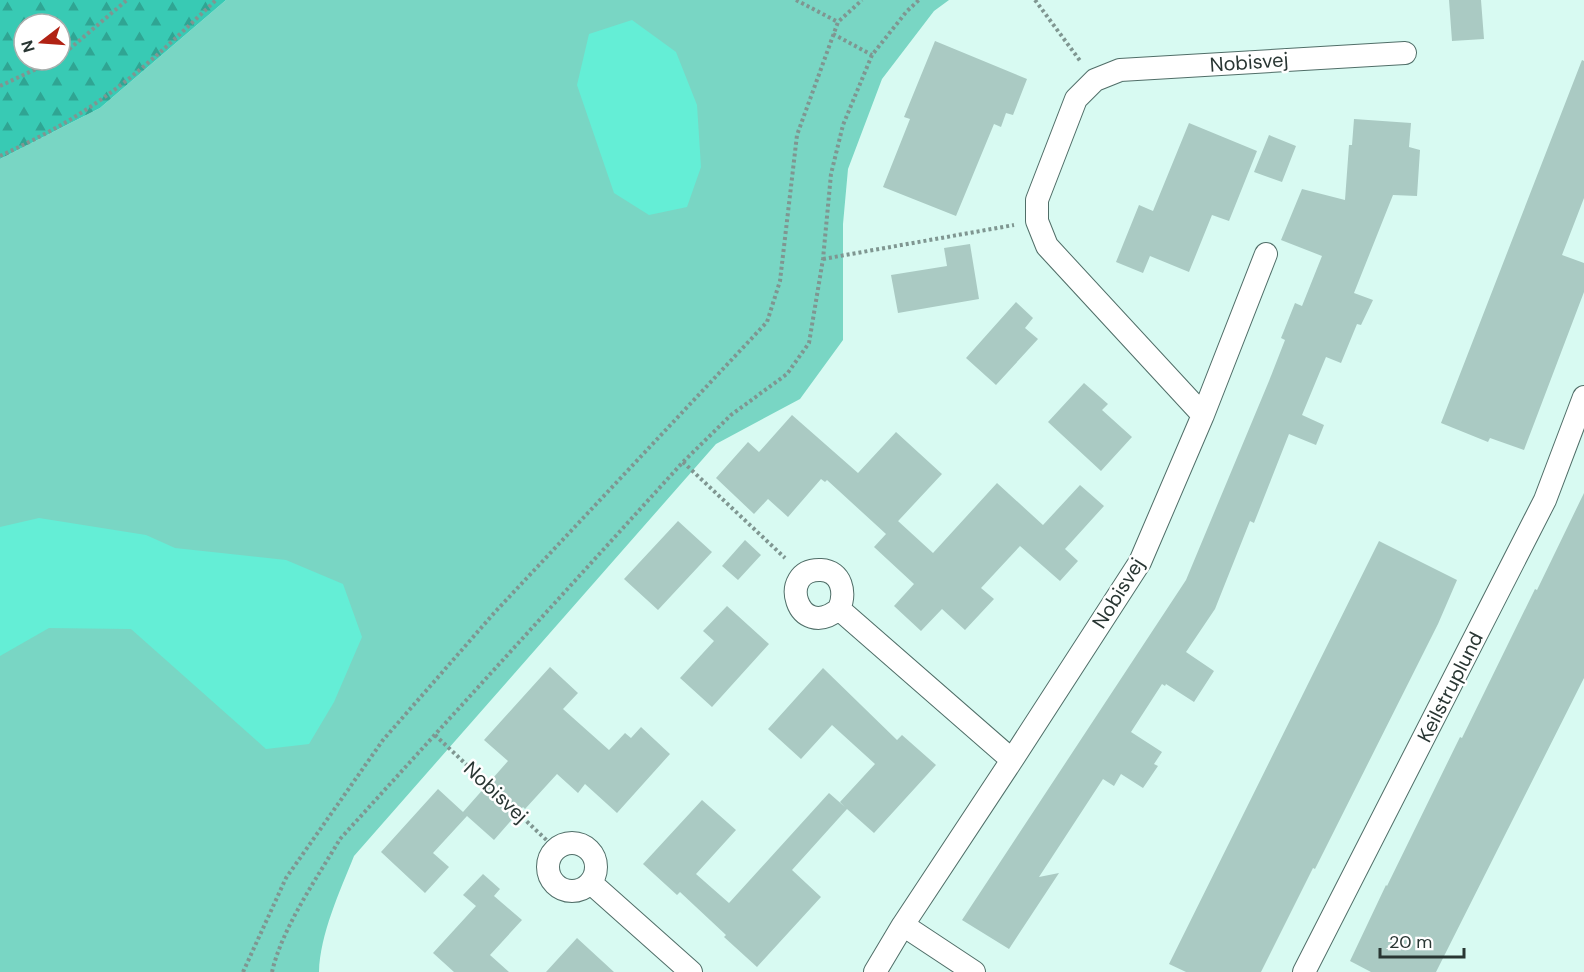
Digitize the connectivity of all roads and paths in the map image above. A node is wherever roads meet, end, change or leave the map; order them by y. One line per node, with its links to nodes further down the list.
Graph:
1 (127, 0): 9 (path)
2 (216, 0): 15 (path)
3 (796, 0): 7 (path)
4 (862, 0): 7 (path)
5 (920, 0): 11 (path)
6 (1035, 0): 13 (path)
7 (838, 22): 8 (path)
8 (833, 34): 11 (path); 29 (path)
9 (72, 47)
10 (1405, 53): 13 (street, Nobisvej)
11 (872, 55): 18 (path)
12 (30, 72): 14 (path)
13 (1095, 80): 16 (street, Nobisvej)
14 (0, 86)
15 (0, 156)
16 (1036, 221): 18 (path); 20 (street)
17 (1266, 254): 20 (street, Nobisvej)
18 (823, 260): 21 (path)
19 (1584, 397): 34 (street, Keilstruplund)
20 (1203, 415): 25 (street, Nobisvej)
21 (683, 462): 22 (path); 24 (path)
22 (803, 575): 23 (street); 23 (street)
23 (839, 609): 25 (street)
24 (435, 735): 26 (path, Nobisvej); 30 (path)
25 (1012, 760): 28 (street, Nobisvej)
26 (556, 849): 27 (street); 27 (street)
27 (591, 883): 31 (street)
28 (903, 925): 32 (street, Nobisvej); 33 (street)
29 (243, 972)
30 (272, 972)
31 (691, 972)
32 (875, 972)
33 (974, 972)
34 (1304, 972)

